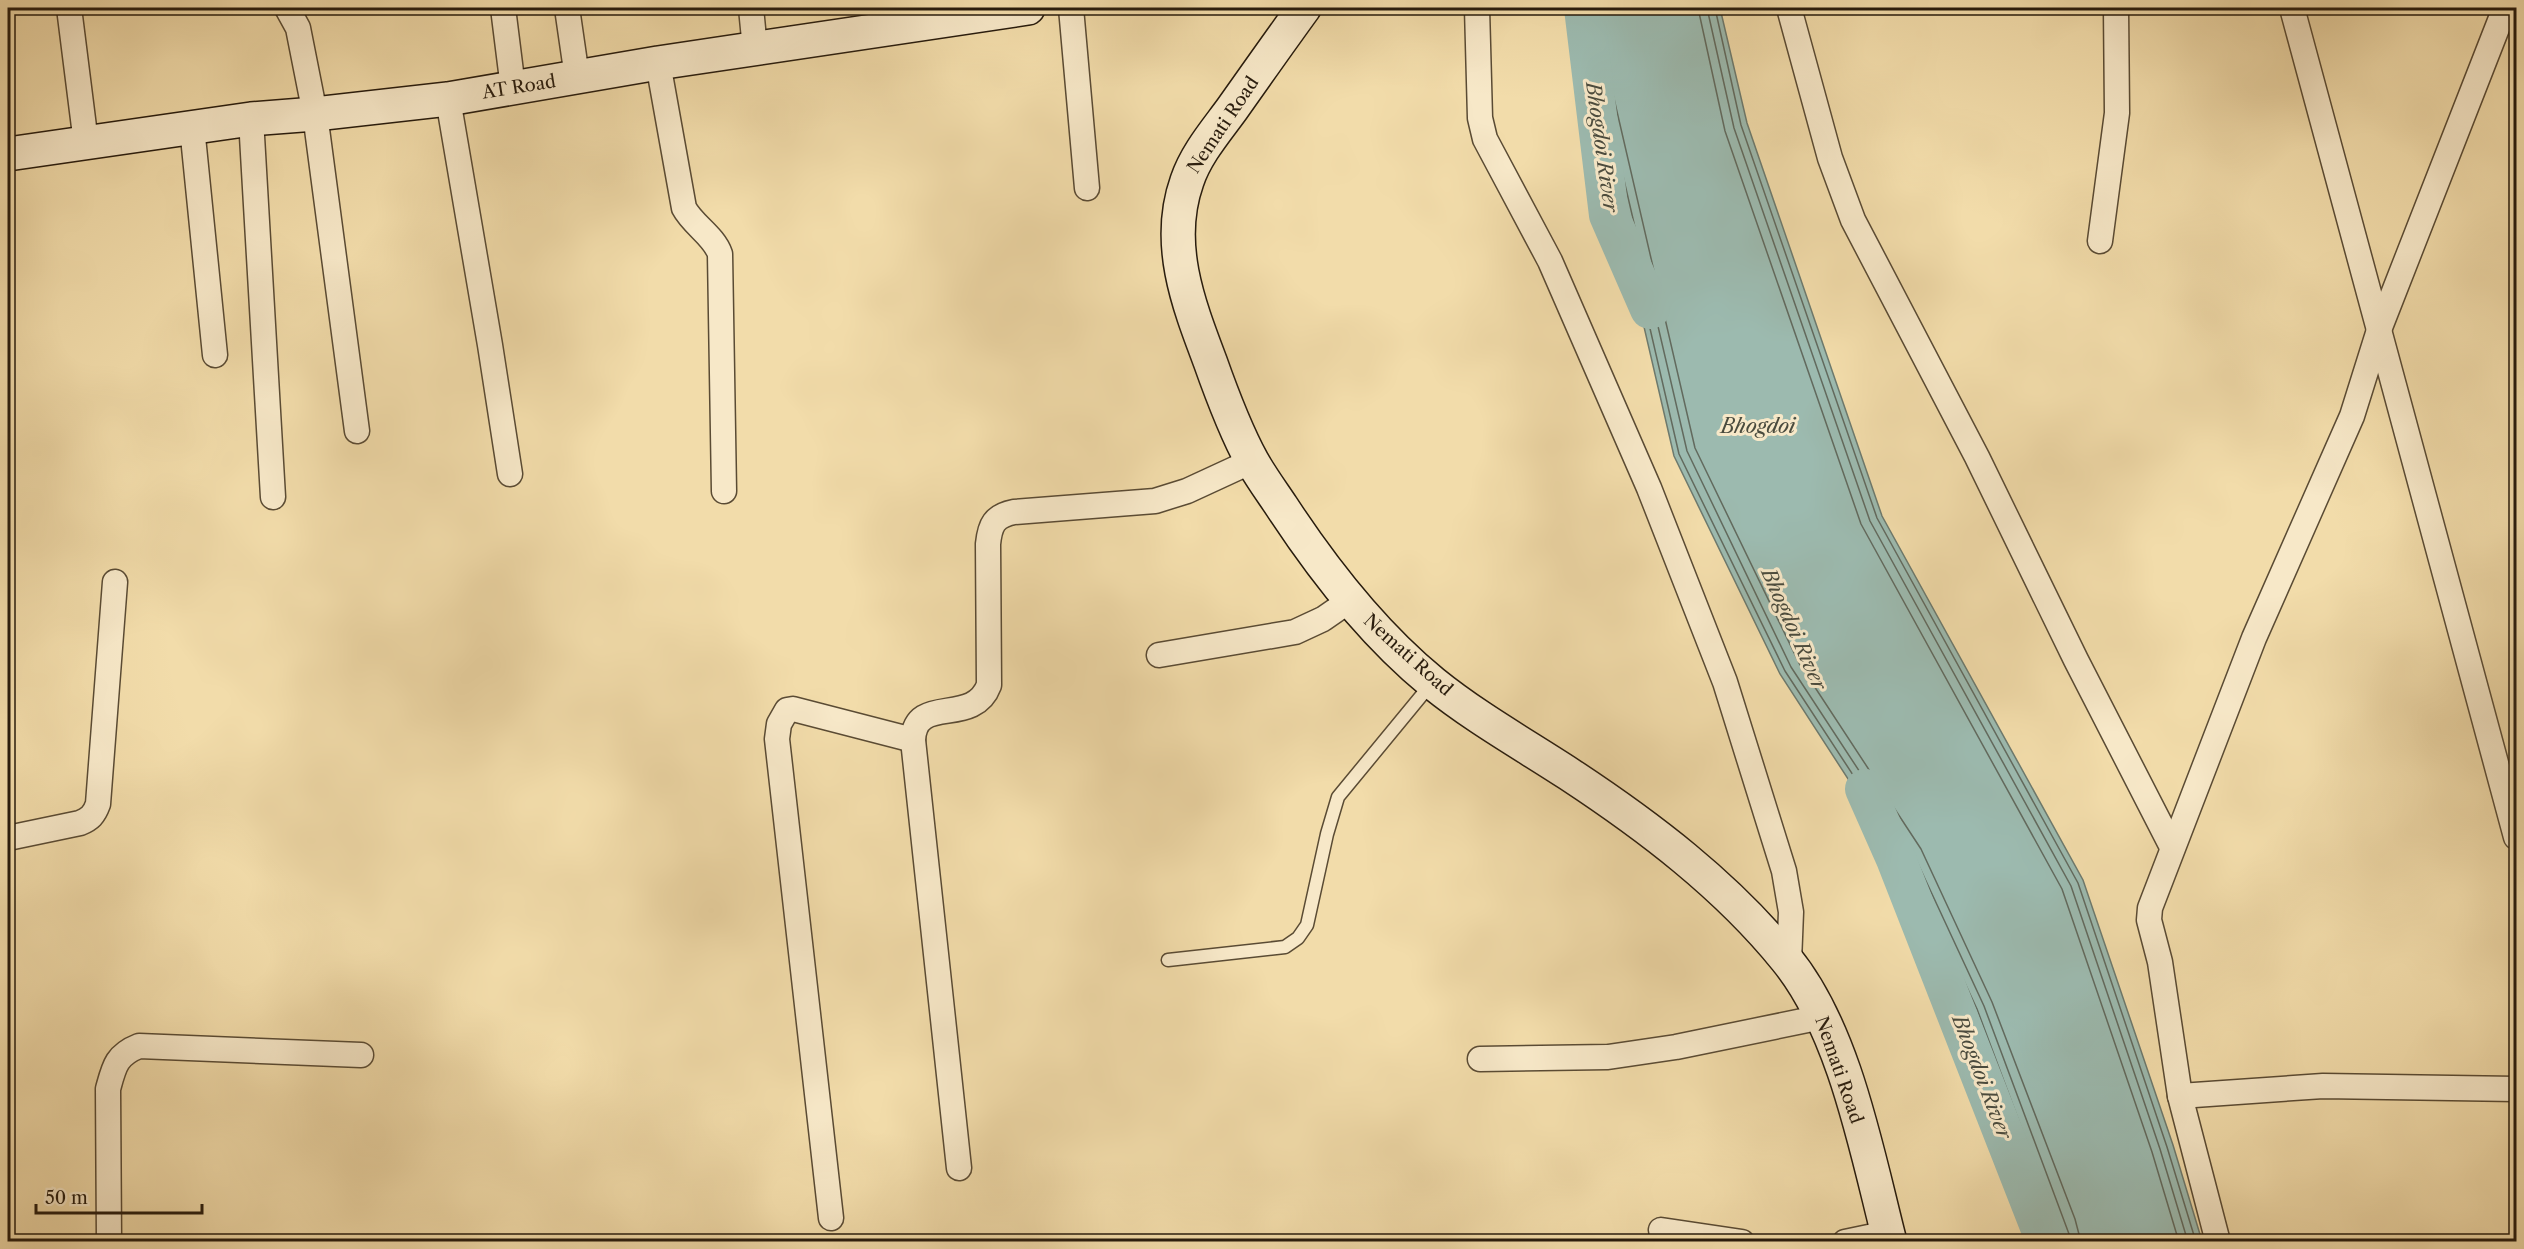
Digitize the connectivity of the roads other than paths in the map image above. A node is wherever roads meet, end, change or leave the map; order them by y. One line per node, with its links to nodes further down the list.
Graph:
1 (69, 8): 22 (street)
2 (287, 8): 19 (street)
3 (503, 8): 17 (street)
4 (567, 8): 16 (street)
5 (751, 8): 14 (street)
6 (1028, 8): 14 (street, AT Road)
7 (1071, 8): 24 (street)
8 (1304, 8): 29 (street, Nemati Road)
9 (1477, 8): 42 (street)
10 (1790, 8): 40 (street)
11 (2116, 8): 25 (street)
12 (2292, 8): 26 (street)
13 (2505, 8): 26 (street)
14 (754, 49): 15 (street, AT Road)
15 (658, 63): 16 (street, AT Road); 31 (street)
16 (577, 77): 17 (street, AT Road)
17 (513, 88): 18 (street, AT Road)
18 (448, 99): 19 (street, AT Road); 30 (street)
19 (315, 114): 20 (street, AT Road); 28 (street)
20 (251, 118): 21 (street, AT Road); 32 (street)
21 (192, 127): 22 (street, AT Road); 27 (street)
22 (86, 143): 23 (street, AT Road)
23 (8, 154)
24 (1087, 188)
25 (2100, 241)
26 (2379, 330): 38 (street); 40 (street)
27 (215, 355)
28 (357, 431)
29 (1252, 461): 34 (street, Nemati Road); 37 (street)
30 (510, 474)
31 (724, 491)
32 (273, 497)
33 (115, 582): 39 (street)
34 (1349, 601): 35 (street); 36 (street, Nemati Road)
35 (1159, 655)
36 (1433, 682): 41 (lane); 42 (street, Nemati Road)
37 (913, 740): 48 (street); 49 (street)
38 (2517, 837)
39 (8, 838)
40 (2172, 847): 47 (street)
41 (1168, 960)
42 (1789, 962): 43 (street, Nemati Road)
43 (1822, 1017): 45 (street); 51 (street, Nemati Road)
44 (360, 1055): 52 (street)
45 (1480, 1059)
46 (2517, 1089): 47 (street)
47 (2180, 1096): 55 (street)
48 (959, 1168)
49 (831, 1218)
50 (1661, 1230): 53 (street)
51 (1889, 1237): 54 (street)
52 (109, 1242)
53 (1742, 1242)
54 (1845, 1242)
55 (2218, 1242)

